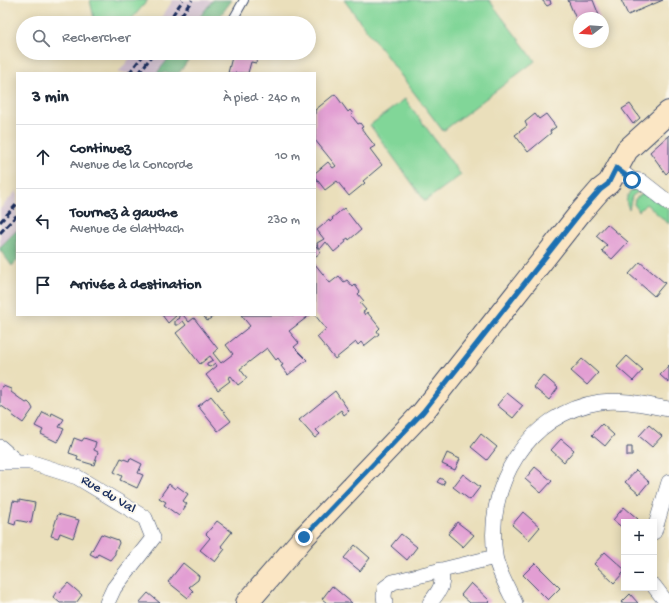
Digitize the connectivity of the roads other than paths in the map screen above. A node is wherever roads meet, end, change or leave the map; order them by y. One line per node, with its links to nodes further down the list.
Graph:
1 (244, 0): 2 (lane)
2 (235, 16)
3 (669, 112): 4 (street)
4 (616, 168): 5 (street); 16 (street)
5 (669, 203)
6 (669, 409): 12 (street)
7 (0, 447): 9 (street)
8 (0, 462): 9 (street, Rue du Val)
9 (17, 462): 15 (street, Rue du Val)
10 (669, 482): 11 (street)
11 (657, 522)
12 (495, 557): 13 (street); 19 (street)
13 (440, 570): 17 (street); 18 (street)
14 (657, 590): 20 (street)
15 (108, 603)
16 (247, 603)
17 (385, 603)
18 (430, 603)
19 (515, 603)
20 (667, 603)

